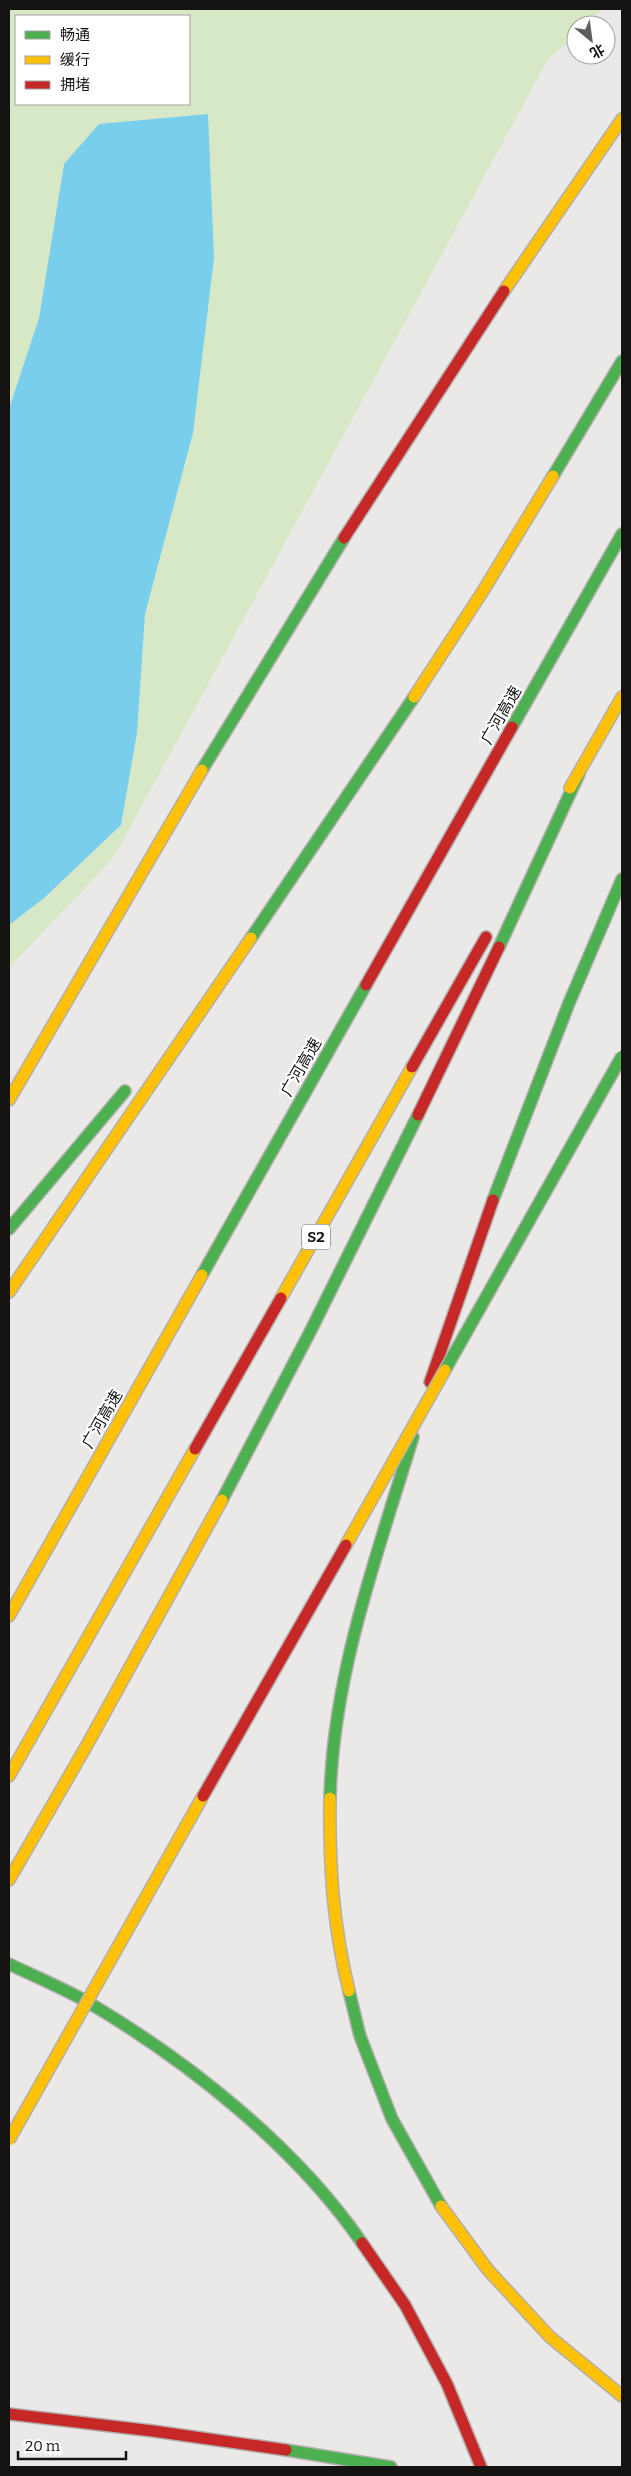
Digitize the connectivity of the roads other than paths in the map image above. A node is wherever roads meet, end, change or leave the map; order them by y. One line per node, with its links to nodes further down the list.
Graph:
1 (622, 119): 13 (highway)
2 (622, 361): 6 (highway)
3 (622, 534): 16 (highway, 广河高速)
4 (622, 697): 5 (highway)
5 (579, 774): 8 (highway); 18 (highway)
6 (292, 876): 10 (highway); 15 (highway)
7 (622, 879): 21 (highway, bridge)
8 (510, 895)
9 (491, 929): 17 (highway, S2)
10 (170, 1036)
11 (622, 1056): 20 (highway, bridge)
12 (134, 1080): 14 (highway)
13 (9, 1100)
14 (9, 1229)
15 (9, 1292)
16 (9, 1616)
17 (9, 1776)
18 (9, 1880)
19 (9, 1964): 24 (highway)
20 (9, 2140)
21 (622, 2396)
22 (9, 2414): 23 (highway)
23 (391, 2467)
24 (480, 2467)

